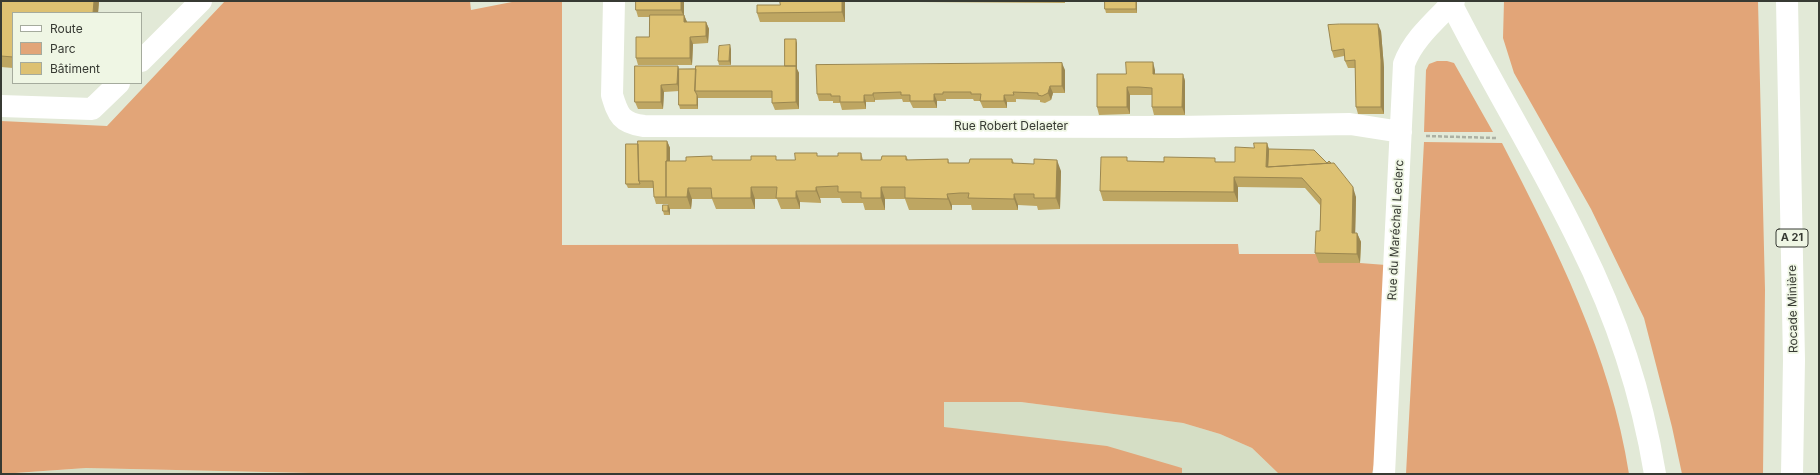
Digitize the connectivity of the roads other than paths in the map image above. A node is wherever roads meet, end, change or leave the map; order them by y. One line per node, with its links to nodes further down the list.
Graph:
1 (201, 1): 5 (main road)
2 (614, 1): 8 (main road, Rue Robert Delaeter)
3 (1786, 1): 11 (main road, Rocade Minière / A 21)
4 (1452, 2): 8 (main road, Rue du Maréchal Leclerc); 10 (main road)
5 (142, 60)
6 (118, 84): 7 (main road)
7 (1, 106)
8 (1401, 132): 9 (main road, Rue du Maréchal Leclerc)
9 (1384, 474)
10 (1655, 474)
11 (1792, 474)

